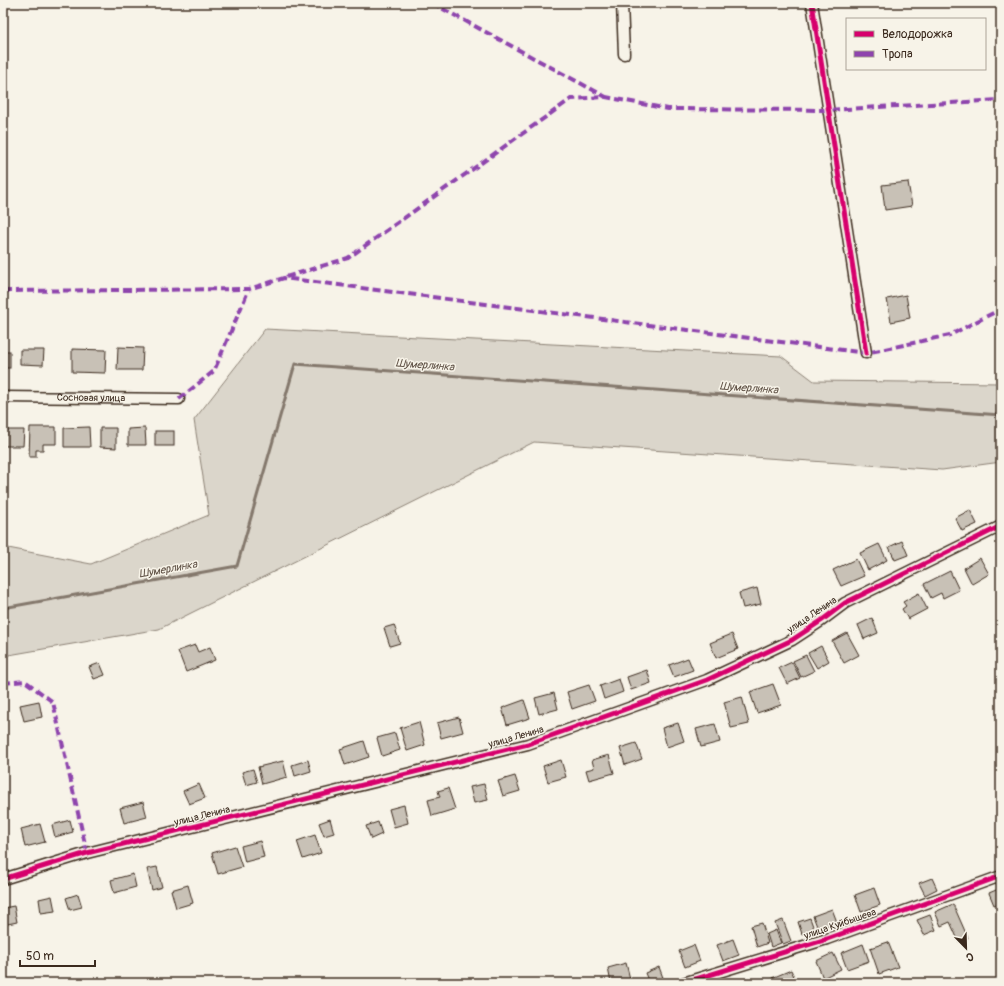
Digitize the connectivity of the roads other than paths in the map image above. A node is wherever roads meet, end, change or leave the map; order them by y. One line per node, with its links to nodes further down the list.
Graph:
1 (622, 3): 3 (street)
2 (812, 3): 4 (street)
3 (624, 54)
4 (866, 353)
5 (3, 397): 6 (street, Сосновая улица)
6 (179, 399)
7 (1001, 526): 9 (street, улица Ленина)
8 (1001, 876): 10 (street, улица Куйбышева)
9 (3, 880)
10 (683, 983)

